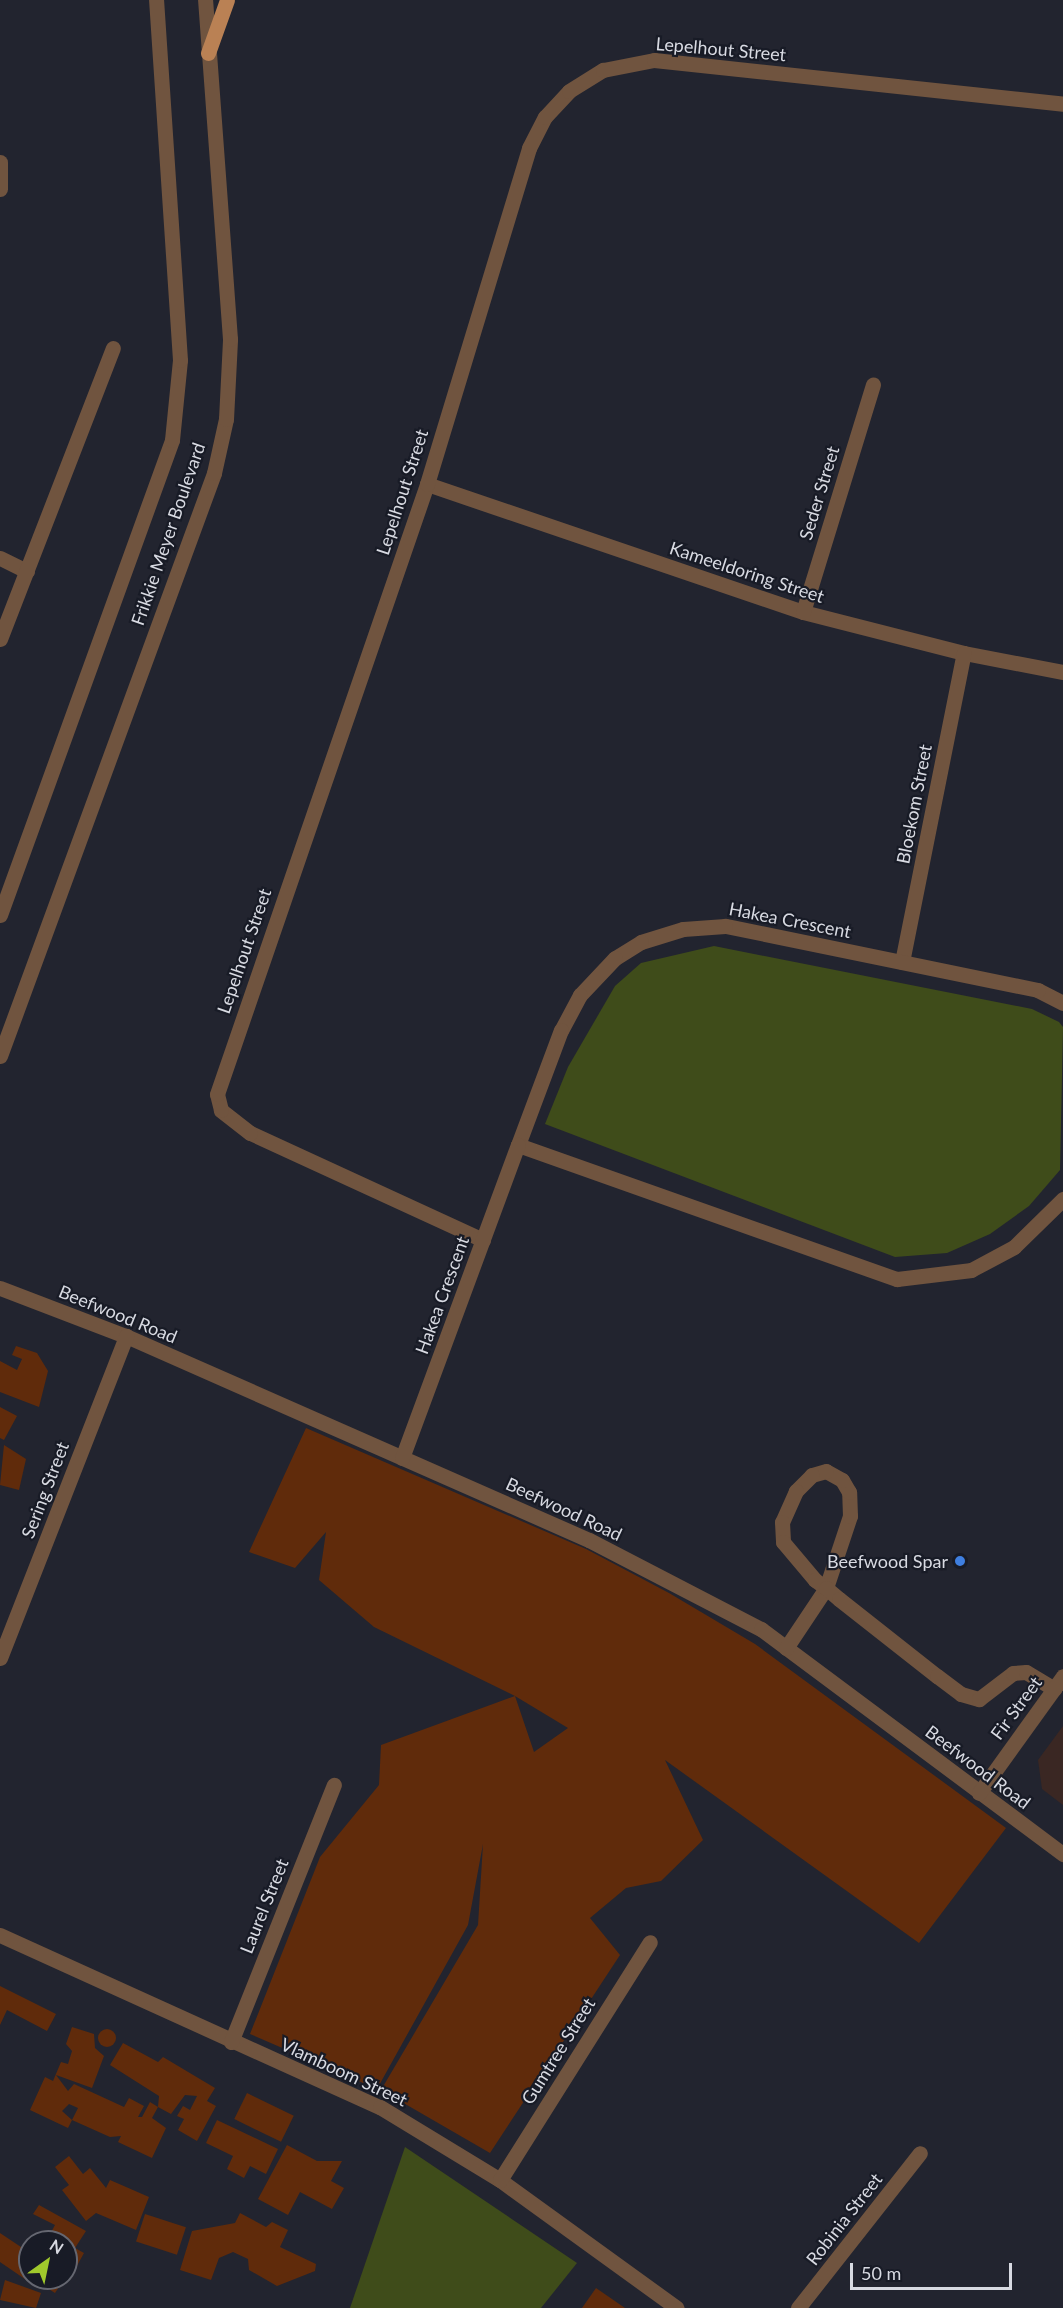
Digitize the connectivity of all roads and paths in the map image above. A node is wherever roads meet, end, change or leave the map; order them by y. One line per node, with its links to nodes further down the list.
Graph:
1 (156, 0): 17 (street, Frikkie Meyer Boulevard)
2 (205, 0): 4 (street, Frikkie Meyer Boulevard)
3 (227, 0): 4 (main road)
4 (208, 53): 20 (street, Frikkie Meyer Boulevard)
5 (1063, 104): 10 (street, Lepelhout Street)
6 (0, 162): 7 (street)
7 (0, 189)
8 (112, 348): 12 (street)
9 (873, 385): 13 (street, Seder Street)
10 (427, 484): 13 (street, Kameeldoring Street); 23 (street, Lepelhout Street)
11 (0, 558): 12 (street)
12 (27, 571): 14 (street)
13 (803, 612): 15 (street, Kameeldoring Street)
14 (0, 639)
15 (964, 653): 16 (street, Kameeldoring Street); 18 (street, Bloekom Street)
16 (1063, 672)
17 (0, 915)
18 (902, 962): 19 (street, Hakea Crescent); 21 (street, Hakea Crescent)
19 (1063, 1003)
20 (0, 1056)
21 (518, 1145): 22 (street); 23 (street, Hakea Crescent)
22 (1063, 1199)
23 (483, 1240): 26 (street, Hakea Crescent)
24 (0, 1288): 25 (street, Beefwood Road)
25 (126, 1336): 26 (street, Beefwood Road); 29 (street, Sering Street)
26 (402, 1458): 28 (street, Beefwood Road)
27 (825, 1588): 27 (street); 28 (street); 30 (street)
28 (786, 1648): 32 (street, Beefwood Road)
29 (0, 1658)
30 (1058, 1682): 32 (street, Fir Street)
31 (334, 1785): 36 (street, Laurel Street)
32 (979, 1793): 33 (street, Beefwood Road)
33 (1063, 1854)
34 (0, 1935): 36 (street, Vlamboom Street)
35 (650, 1942): 38 (street, Gumtree Street)
36 (231, 2042): 38 (street, Vlamboom Street)
37 (920, 2154): 40 (street, Robinia Street)
38 (500, 2180): 39 (street, Vlamboom Street)
39 (677, 2308)
40 (798, 2308)

